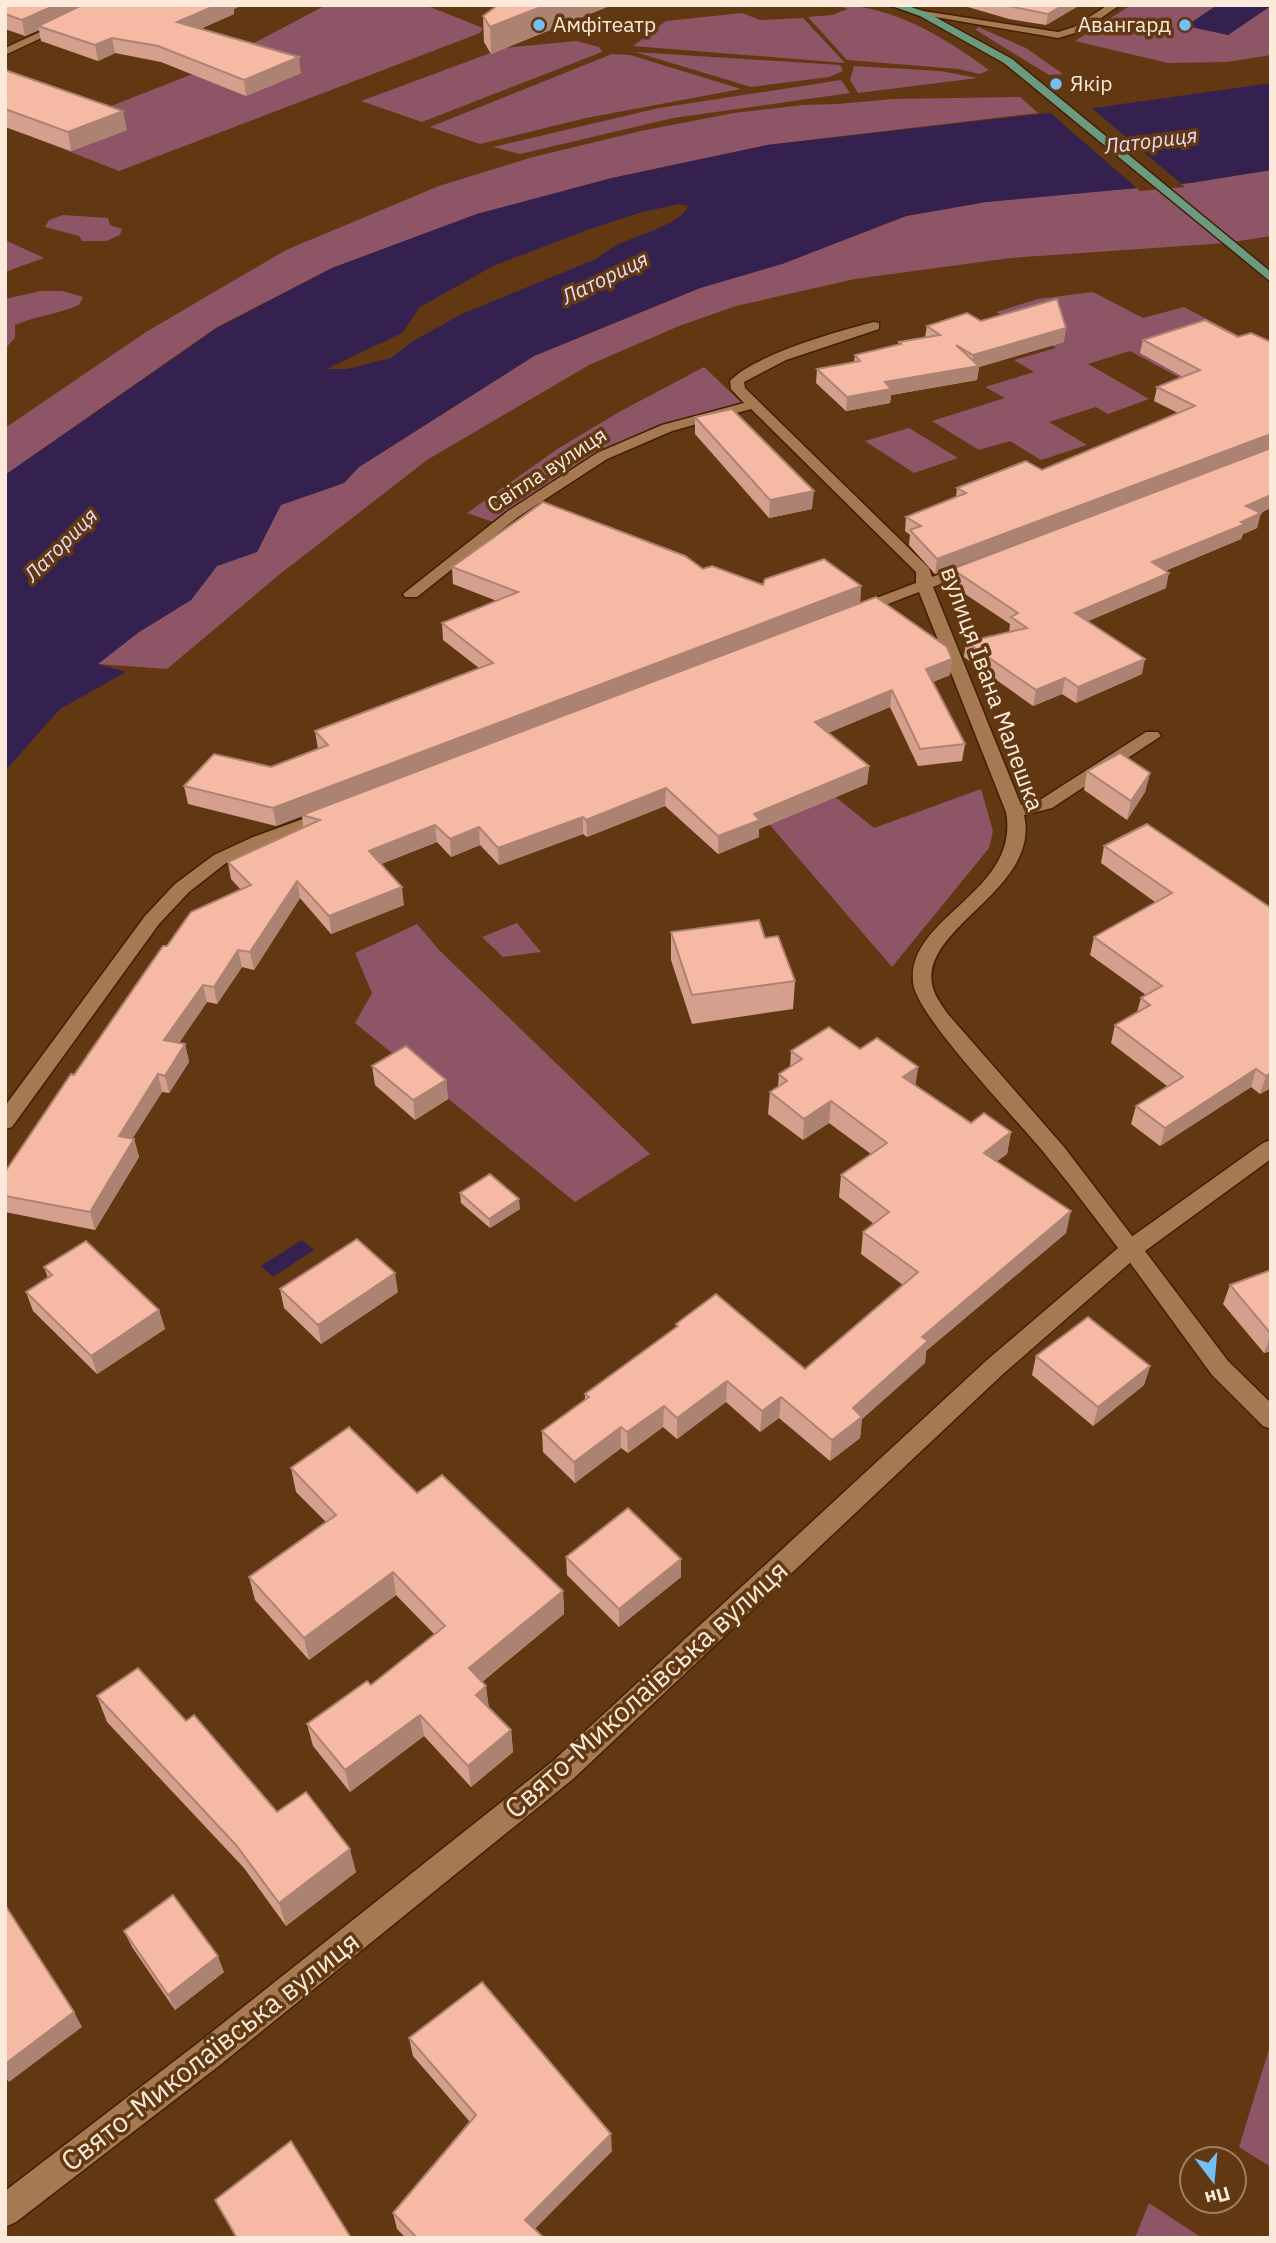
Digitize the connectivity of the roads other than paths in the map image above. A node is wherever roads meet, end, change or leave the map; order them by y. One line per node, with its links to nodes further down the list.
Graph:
1 (107, 5): 5 (street)
2 (894, 5): 4 (main road)
3 (1115, 5): 4 (street)
4 (923, 14): 6 (main road)
5 (5, 52)
6 (1265, 274)
7 (874, 326): 8 (street)
8 (754, 404): 10 (street, вулиця Івана Малешка); 11 (street, Світла вулиця)
9 (989, 560): 10 (street)
10 (924, 585): 12 (street); 15 (street, вулиця Івана Малешка)
11 (411, 594)
12 (833, 620)
13 (1152, 736): 15 (street)
14 (350, 806): 16 (street)
15 (1015, 812): 18 (street, вулиця Івана Малешка)
16 (5, 1122)
17 (1271, 1148): 18 (street, Свято-Миколаївська вулиця)
18 (1131, 1249): 19 (street, вулиця Івана Малешка); 20 (street, Свято-Миколаївська вулиця)
19 (1271, 1419)
20 (5, 2211)

